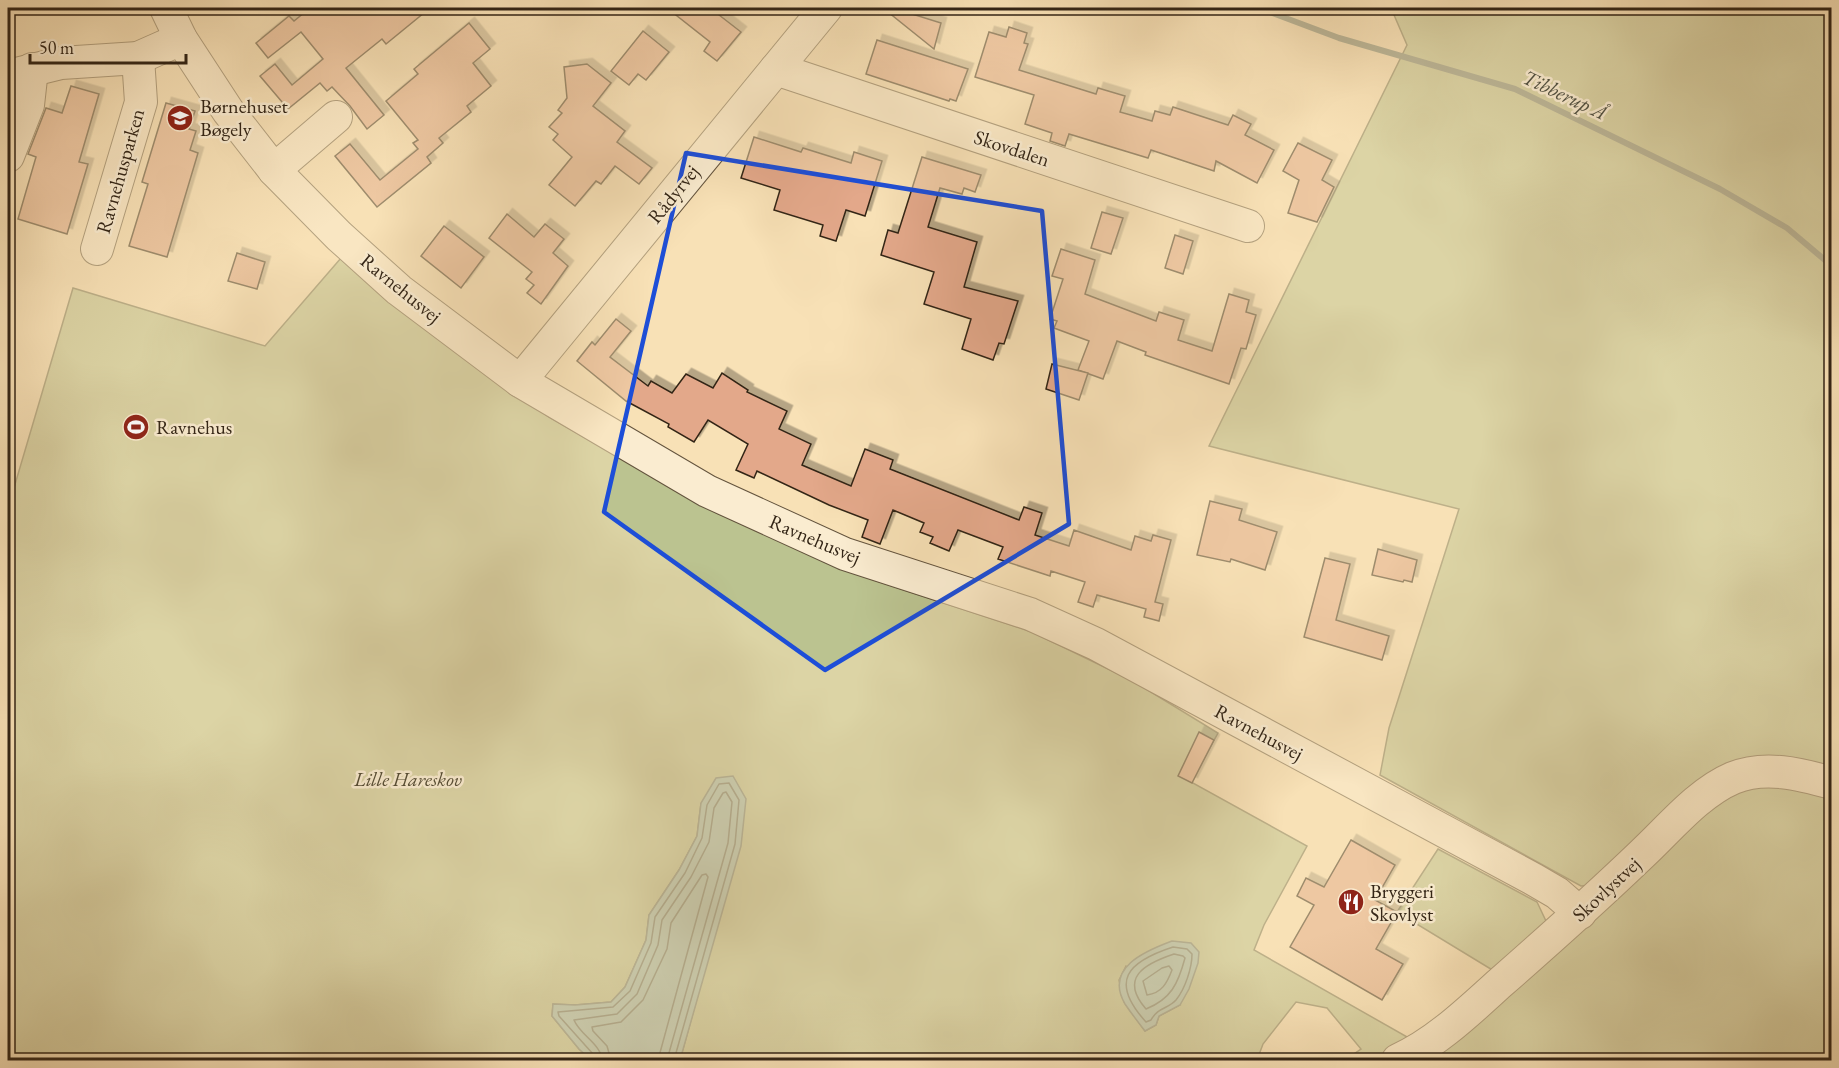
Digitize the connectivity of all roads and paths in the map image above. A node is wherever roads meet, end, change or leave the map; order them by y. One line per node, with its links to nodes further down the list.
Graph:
1 (166, 8): 3 (street, Ravnehusvej)
2 (826, 8): 5 (street, Rådyrvej)
3 (181, 39): 4 (street); 9 (street, Ravnehusvej)
4 (138, 58): 6 (street); 11 (street, Ravnehusparken)
5 (776, 69): 10 (street, Skovdalen); 12 (street, Rådyrvej)
6 (20, 73): 8 (street)
7 (336, 117): 9 (street)
8 (8, 156)
9 (274, 170): 12 (street, Ravnehusvej)
10 (1248, 226)
11 (98, 249)
12 (520, 381): 14 (street, Ravnehusvej)
13 (1832, 783): 14 (street, Skovlystvej)
14 (1580, 913): 15 (street, Skovlystvej)
15 (1398, 1060)

